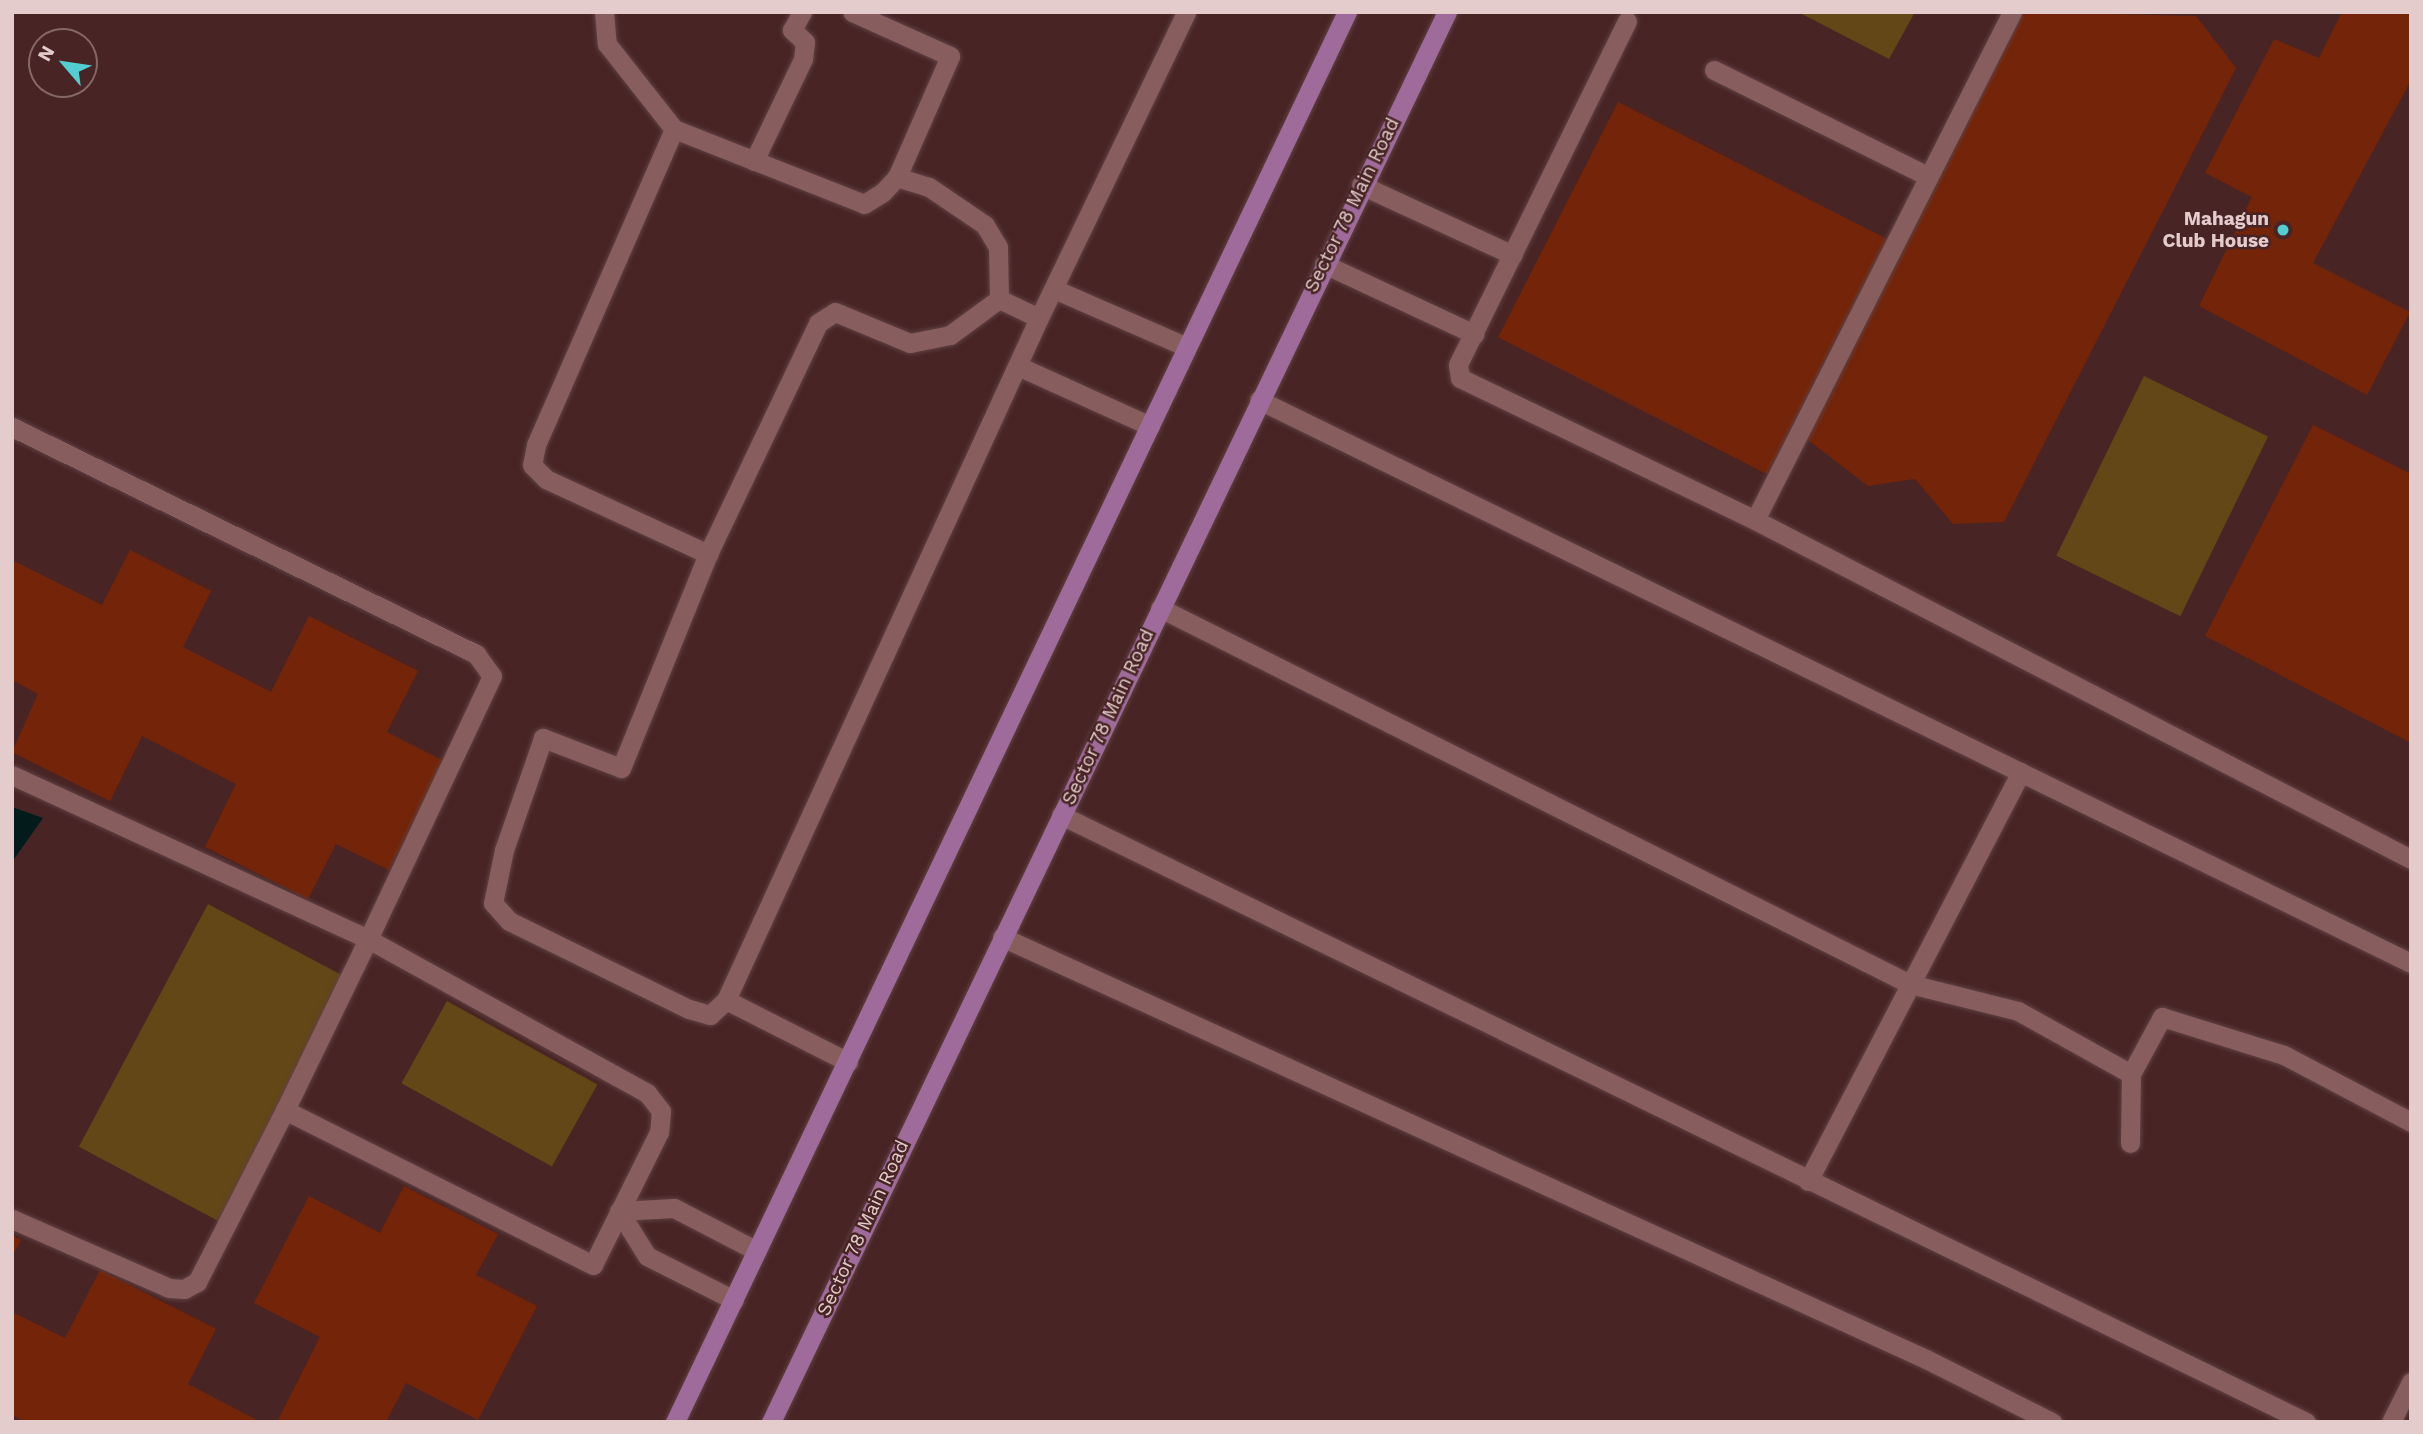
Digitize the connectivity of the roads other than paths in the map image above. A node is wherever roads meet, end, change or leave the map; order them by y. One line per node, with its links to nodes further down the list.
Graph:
1 (604, 12): 10 (street)
2 (802, 12): 11 (street)
3 (852, 12): 13 (street)
4 (1186, 12): 17 (street)
5 (1347, 12): 21 (main road)
6 (1447, 12): 14 (main road, Sector 78 Main Road)
7 (2012, 12): 12 (street)
8 (1627, 21): 15 (street)
9 (1714, 70): 12 (street)
10 (674, 129): 11 (street); 27 (street)
11 (754, 161): 13 (street)
12 (1928, 176): 26 (street)
13 (897, 177): 18 (street)
14 (1361, 185): 15 (street); 16 (main road, Sector 78 Main Road)
15 (1513, 255): 20 (street)
16 (1324, 264): 20 (street); 23 (main road, Sector 78 Main Road)
17 (1054, 289): 19 (street); 21 (street)
18 (999, 299): 19 (street); 27 (street)
19 (1039, 318): 22 (street)
20 (1474, 334): 26 (street)
21 (1187, 347): 24 (main road)
22 (1018, 366): 24 (street); 37 (street)
23 (1259, 400): 28 (main road, Sector 78 Main Road); 29 (street)
24 (1150, 426): 38 (main road)
25 (12, 427): 34 (street)
26 (1755, 520): 32 (street)
27 (708, 554): 37 (street)
28 (1160, 608): 31 (main road, Sector 78 Main Road); 36 (street)
29 (2021, 772): 35 (street); 36 (street)
30 (12, 775): 34 (street)
31 (1061, 815): 33 (main road, Sector 78 Main Road); 43 (street)
32 (2411, 859)
33 (1002, 937): 50 (main road, Sector 78 Main Road); 51 (street)
34 (368, 939): 40 (street); 44 (street)
35 (2411, 963)
36 (1910, 984): 39 (street); 43 (street)
37 (726, 1000): 38 (street)
38 (848, 1062): 46 (main road)
39 (2131, 1074): 41 (street); 42 (street)
40 (285, 1110): 44 (street); 45 (street)
41 (2411, 1122)
42 (2130, 1143)
43 (1808, 1181): 52 (street)
44 (619, 1211): 46 (street); 47 (street)
45 (12, 1219)
46 (757, 1251): 47 (main road)
47 (734, 1300): 49 (main road)
48 (2411, 1382): 53 (street)
49 (675, 1422)
50 (771, 1422)
51 (2052, 1422)
52 (2306, 1422)
53 (2391, 1422)

